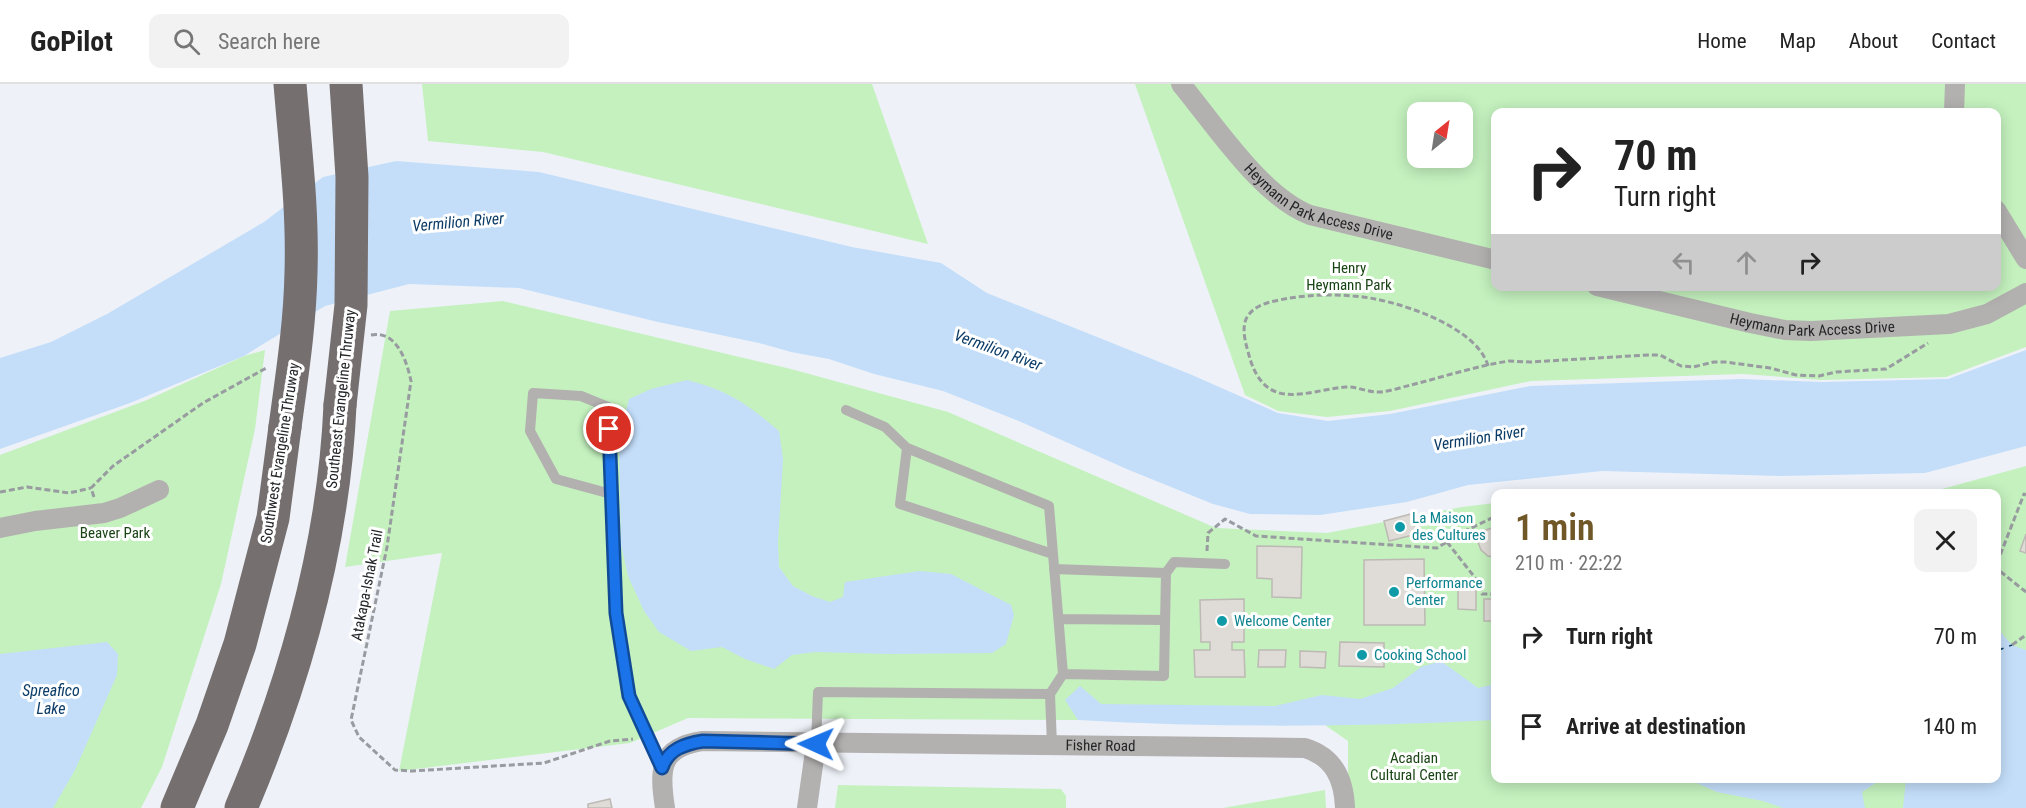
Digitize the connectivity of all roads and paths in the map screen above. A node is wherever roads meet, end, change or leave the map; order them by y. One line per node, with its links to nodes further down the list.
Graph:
1 (290, 84): 45 (highway, Southwest Evangeline Thruway, bridge)
2 (346, 84): 46 (highway, Southeast Evangeline Thruway, bridge)
3 (1181, 84): 7 (street, Heymann Park Access Drive)
4 (1955, 84): 5 (street)
5 (1954, 108)
6 (2001, 218): 8 (street)
7 (1491, 259)
8 (2026, 259)
9 (1618, 291): 10 (street, Heymann Park Access Drive)
10 (2026, 293)
11 (366, 336): 41 (path, Atakapa-Ishak Trail)
12 (1929, 343): 14 (path)
13 (270, 366): 17 (path)
14 (1488, 366): 14 (path)
15 (846, 410): 16 (lane)
16 (907, 448): 27 (lane); 27 (lane)
17 (91, 488): 19 (path); 22 (path)
18 (159, 490): 22 (street)
19 (0, 492)
20 (611, 494): 20 (lane); 41 (lane)
21 (2026, 495): 26 (path)
22 (96, 513): 24 (street)
23 (1491, 518): 25 (path)
24 (0, 528)
25 (1447, 542): 28 (path); 34 (path)
26 (2001, 552)
27 (1053, 554): 30 (lane)
28 (1207, 562): 29 (lane); 32 (lane)
29 (1226, 564)
30 (1054, 569): 32 (lane); 35 (lane)
31 (2001, 572): 33 (path)
32 (1166, 573): 36 (lane)
33 (2026, 592)
34 (1491, 594)
35 (1059, 620): 36 (lane); 39 (lane)
36 (1165, 620): 39 (lane)
37 (2026, 635): 38 (path)
38 (2012, 645)
39 (1063, 674): 40 (lane)
40 (1050, 694): 42 (lane); 43 (lane)
41 (648, 737): 44 (lane)
42 (816, 744): 43 (street, Fisher Road); 44 (street, Fisher Road); 48 (street)
43 (1052, 745): 49 (street, Fisher Road)
44 (662, 768): 47 (street)
45 (177, 808)
46 (241, 808)
47 (665, 808)
48 (807, 808)
49 (1345, 808)

